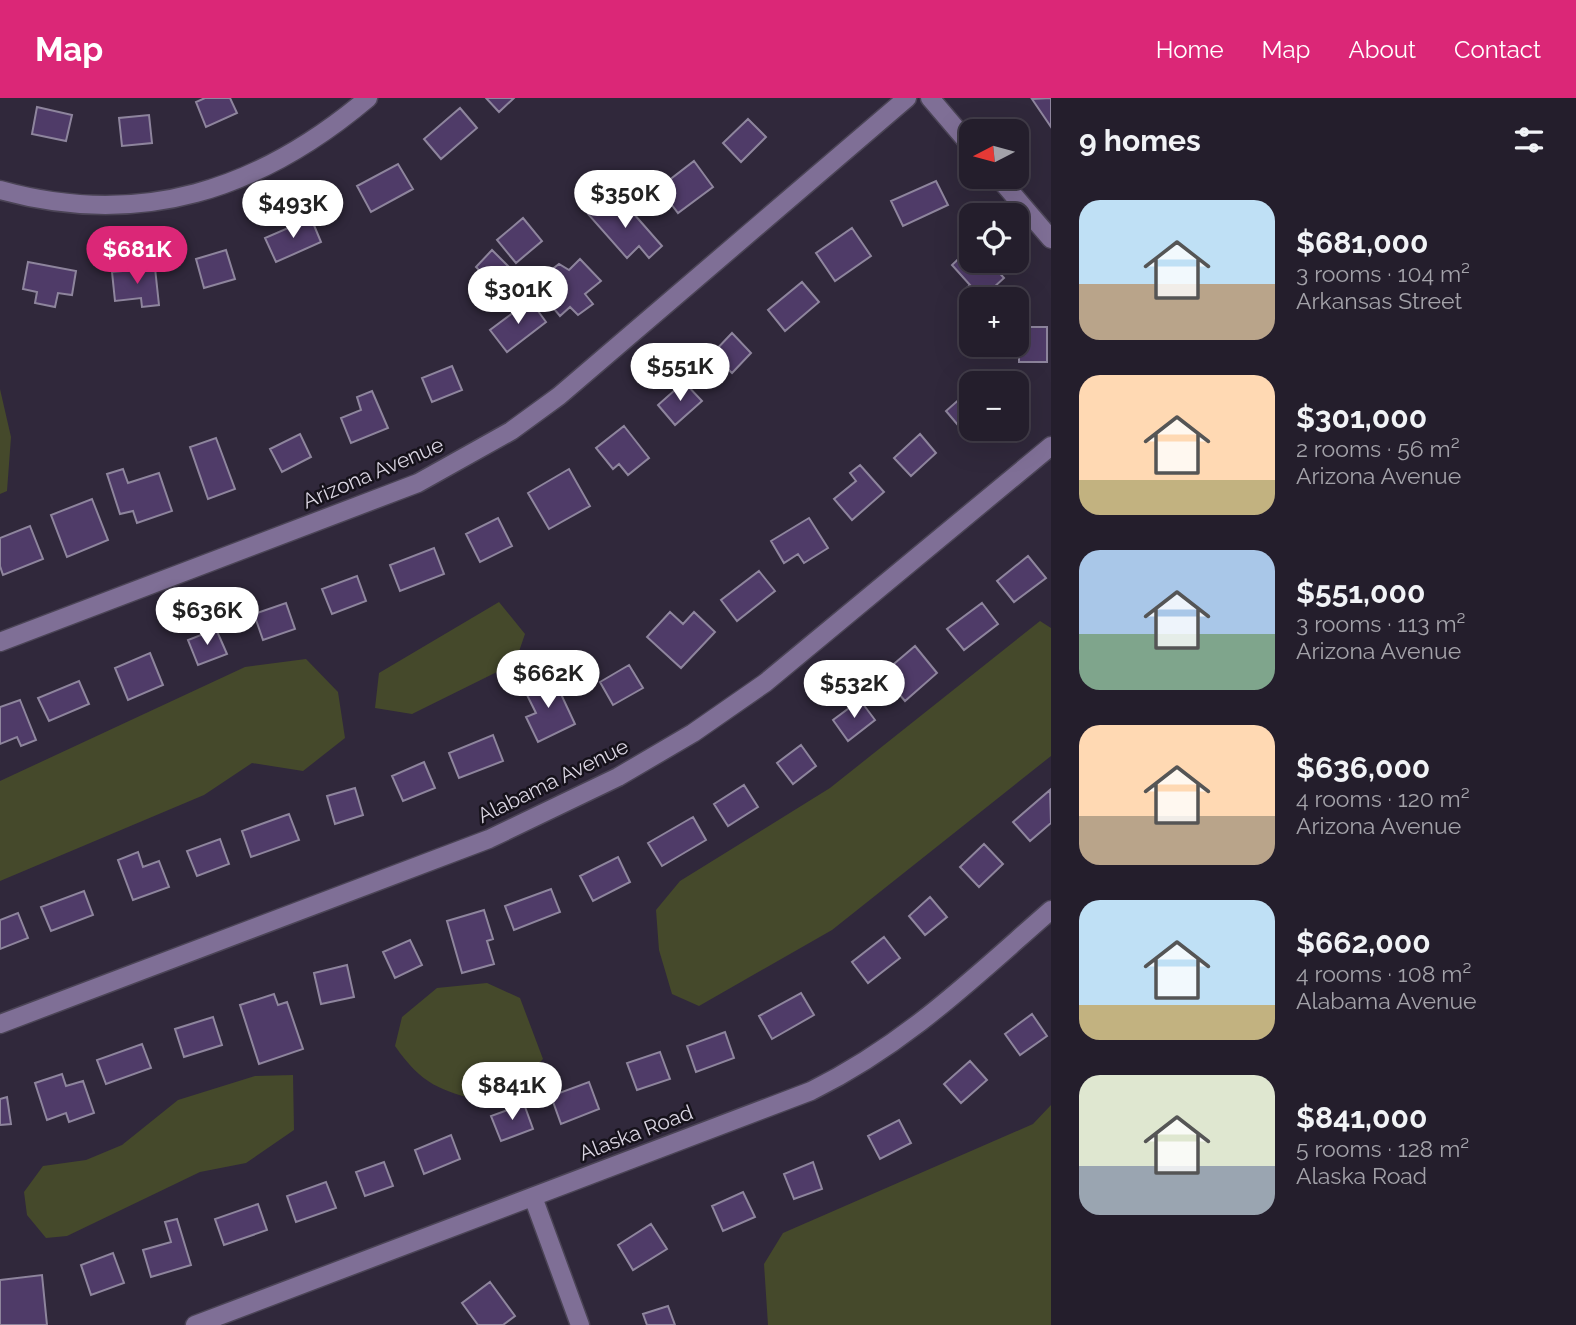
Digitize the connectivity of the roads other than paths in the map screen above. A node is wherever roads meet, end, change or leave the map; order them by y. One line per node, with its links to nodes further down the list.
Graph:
1 (368, 98): 6 (street)
2 (907, 98): 9 (street, Arizona Avenue)
3 (930, 98): 4 (street)
4 (959, 132)
5 (1008, 189): 7 (street)
6 (0, 190)
7 (1051, 239)
8 (1051, 446): 11 (street, Alabama Avenue)
9 (0, 642)
10 (1051, 910): 12 (street, Alaska Road)
11 (0, 1024)
12 (533, 1198): 13 (street, Alaska Road); 14 (street)
13 (195, 1325)
14 (580, 1325)

